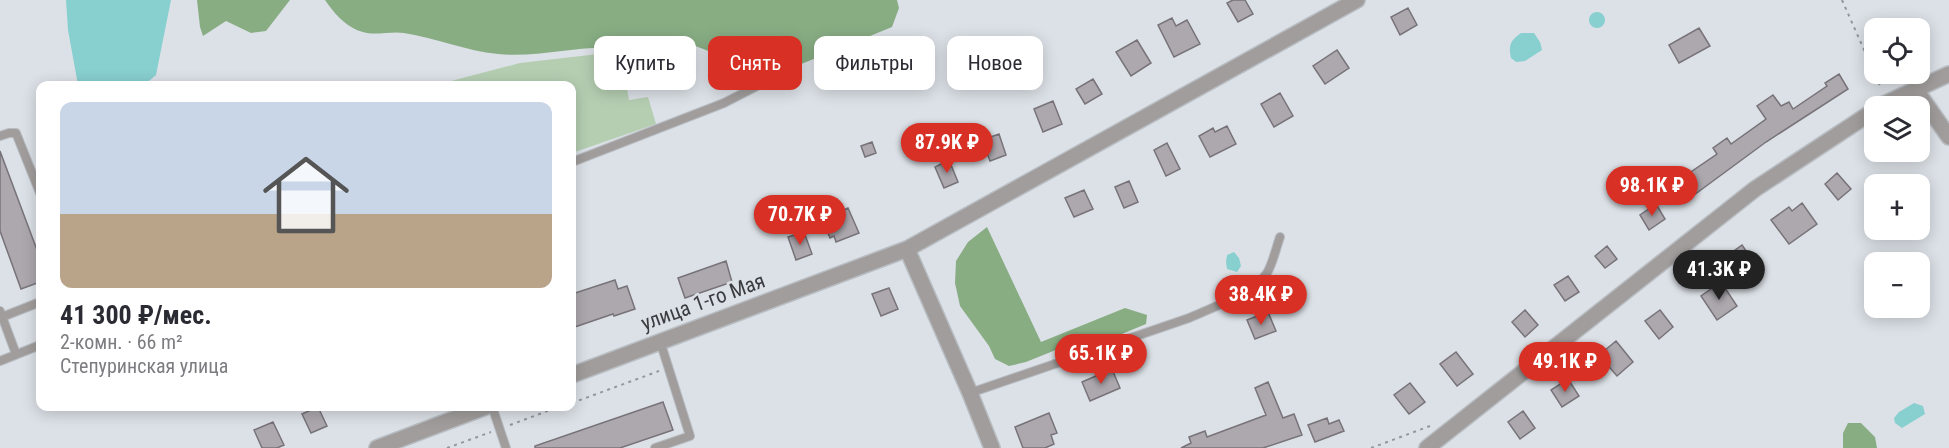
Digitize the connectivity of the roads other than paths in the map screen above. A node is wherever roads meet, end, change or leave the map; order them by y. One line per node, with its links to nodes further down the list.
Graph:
1 (1357, 0): 12 (street, улица 1-го Мая)
2 (1949, 74): 4 (street)
3 (749, 90): 9 (lane)
4 (1916, 90): 5 (street); 8 (street)
5 (1903, 96)
6 (1864, 117): 28 (street)
7 (0, 136): 10 (lane)
8 (1949, 137)
9 (576, 160)
10 (36, 183)
11 (1280, 237): 20 (lane)
12 (907, 249): 15 (street, улица 1-го Мая); 20 (street)
13 (36, 303): 14 (lane)
14 (1, 314): 17 (lane)
15 (660, 341): 19 (street, улица 1-го Мая); 26 (lane)
16 (36, 346): 17 (lane)
17 (16, 354): 18 (lane)
18 (0, 361)
19 (576, 373)
20 (970, 393): 27 (street)
21 (479, 411): 23 (street)
22 (492, 411): 25 (lane)
23 (405, 443): 24 (street)
24 (377, 448)
25 (506, 448)
26 (655, 448)
27 (992, 448)
28 (1426, 448)

